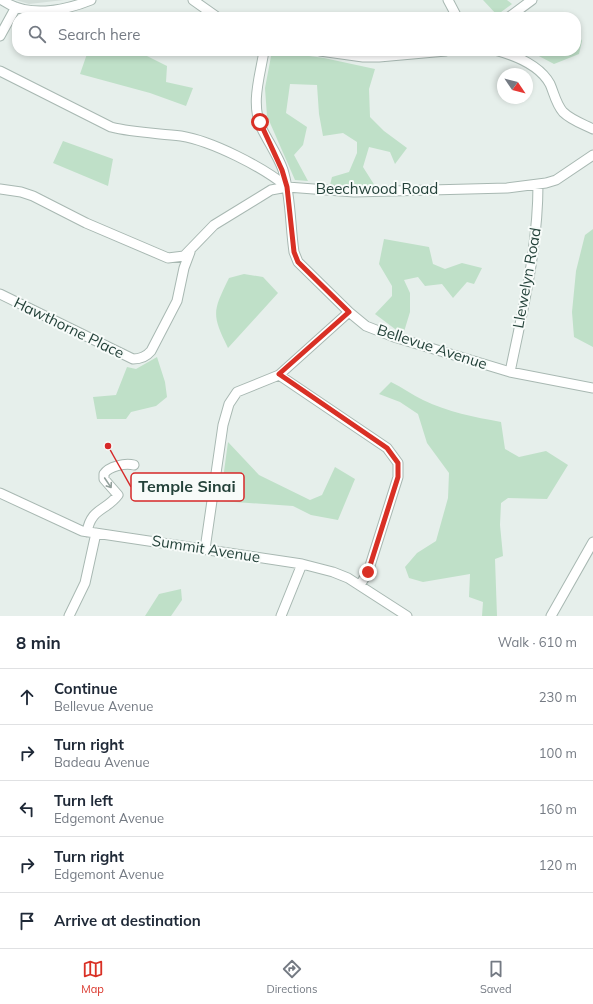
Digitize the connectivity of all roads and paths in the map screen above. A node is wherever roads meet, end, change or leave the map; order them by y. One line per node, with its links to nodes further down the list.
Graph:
1 (2, 0): 7 (street)
2 (91, 0): 6 (street)
3 (193, 0): 9 (street)
4 (448, 0): 10 (street)
5 (532, 0): 11 (street)
6 (69, 3): 7 (street)
7 (16, 7): 8 (street)
8 (13, 12)
9 (210, 12)
10 (454, 12)
11 (516, 12)
12 (12, 14): 13 (street)
13 (0, 36)
14 (263, 56): 22 (street, Bellevue Avenue)
15 (360, 56): 16 (street)
16 (381, 56)
17 (513, 56): 19 (street)
18 (0, 71): 22 (street)
19 (593, 129)
20 (593, 156): 21 (street, Beechwood Road)
21 (538, 184): 22 (street, Beechwood Road); 29 (street, Llewelyn Road)
22 (287, 187): 24 (street, Beechwood Road); 28 (street, Bellevue Avenue)
23 (0, 189): 25 (street)
24 (190, 252): 25 (street); 26 (street, Hawthorne Place)
25 (168, 258): 26 (street)
26 (181, 277): 27 (street, Hawthorne Place)
27 (0, 294)
28 (349, 312): 29 (street, Bellevue Avenue); 30 (street)
29 (510, 372): 31 (street, Bellevue Avenue)
30 (279, 374): 36 (street); 38 (street)
31 (593, 388)
32 (134, 465): 34 (street, one-way to 34)
33 (0, 493): 34 (street, Summit Avenue)
34 (92, 533): 36 (street, Summit Avenue); 39 (street)
35 (593, 542): 42 (street)
36 (205, 549): 37 (street, Summit Avenue)
37 (302, 564): 38 (street, Summit Avenue); 40 (street)
38 (360, 585): 41 (street, Summit Avenue)
39 (69, 616)
40 (281, 616)
41 (407, 616)
42 (550, 616)

